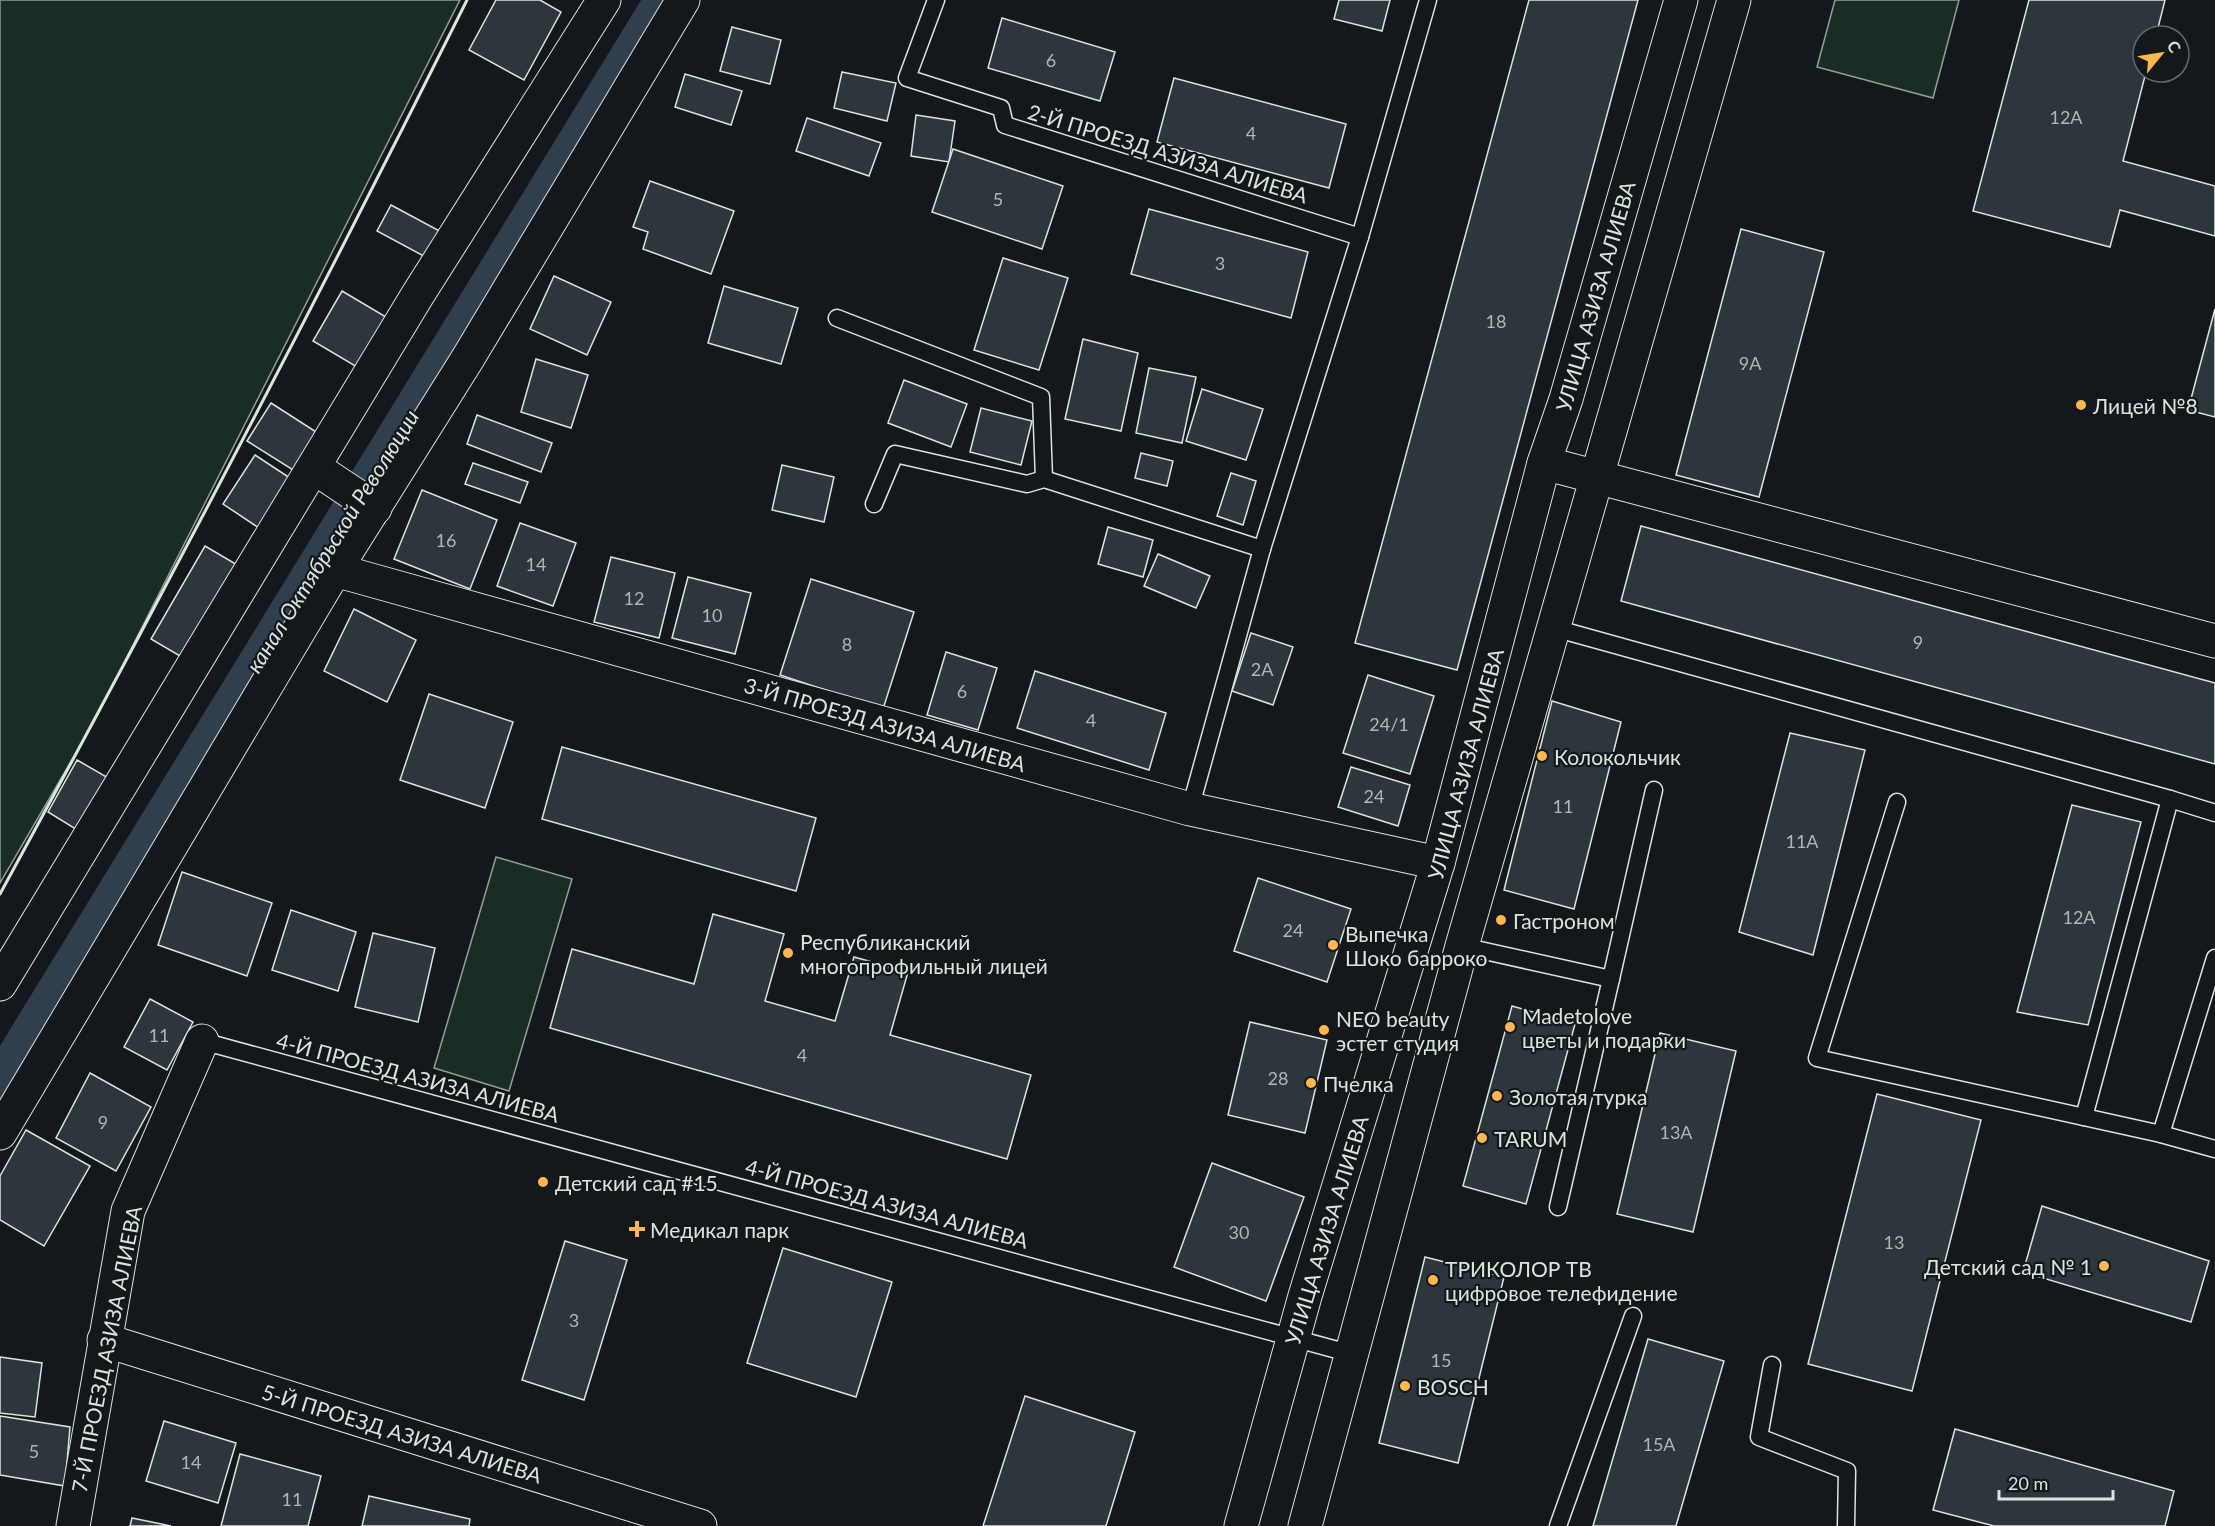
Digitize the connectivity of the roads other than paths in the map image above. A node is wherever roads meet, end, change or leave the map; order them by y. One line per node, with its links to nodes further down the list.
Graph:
1 (604, 0): 10 (street)
2 (683, 0): 14 (street)
3 (936, 0): 7 (lane, 2-Й ПРОЕЗД АЗИЗА АЛИЕВА)
4 (1428, 0): 7 (lane)
5 (1681, 0): 9 (street, УЛИЦА АЗИЗА АЛИЕВА)
6 (1734, 0): 11 (street)
7 (1360, 237): 15 (lane)
8 (837, 318): 12 (lane)
9 (1544, 463): 11 (street); 24 (street, УЛИЦА АЗИЗА АЛИЕВА)
10 (315, 468): 14 (street); 28 (street)
11 (1595, 476): 17 (street); 18 (street)
12 (1044, 479): 13 (lane); 15 (lane)
13 (874, 504)
14 (375, 508): 16 (street)
15 (1262, 549): 22 (lane)
16 (335, 570): 22 (street, 3-Й ПРОЕЗД АЗИЗА АЛИЕВА); 31 (street)
17 (1554, 628): 20 (lane); 25 (street)
18 (2215, 641)
19 (1653, 790): 27 (lane)
20 (2170, 799): 23 (lane); 30 (lane)
21 (1898, 802): 30 (lane)
22 (1190, 809): 24 (street, 3-Й ПРОЕЗД АЗИЗА АЛИЕВА)
23 (2215, 813)
24 (1438, 864): 36 (street, УЛИЦА АЗИЗА АЛИЕВА)
25 (1462, 946): 27 (lane); 38 (street)
26 (2215, 958): 32 (lane)
27 (1611, 979): 34 (lane)
28 (0, 984)
29 (202, 1041): 36 (lane, 4-Й ПРОЕЗД АЗИЗА АЛИЕВА); 37 (street, 7-Й ПРОЕЗД АЗИЗА АЛИЕВА)
30 (2084, 1117): 32 (lane)
31 (0, 1133)
32 (2161, 1134): 33 (lane)
33 (2215, 1149)
34 (1558, 1207)
35 (1633, 1316): 44 (lane)
36 (1294, 1337): 38 (lane, 4-Й ПРОЕЗД АЗИЗА АЛИЕВА); 42 (street, УЛИЦА АЗИЗА АЛИЕВА)
37 (104, 1340): 40 (street, 7-Й ПРОЕЗД АЗИЗА АЛИЕВА); 41 (street, 5-Й ПРОЕЗД АЗИЗА АЛИЕВА)
38 (1352, 1354): 43 (street)
39 (1772, 1365): 45 (lane)
40 (73, 1526)
41 (700, 1526)
42 (1241, 1526)
43 (1305, 1526)
44 (1558, 1526)
45 (1846, 1526)

